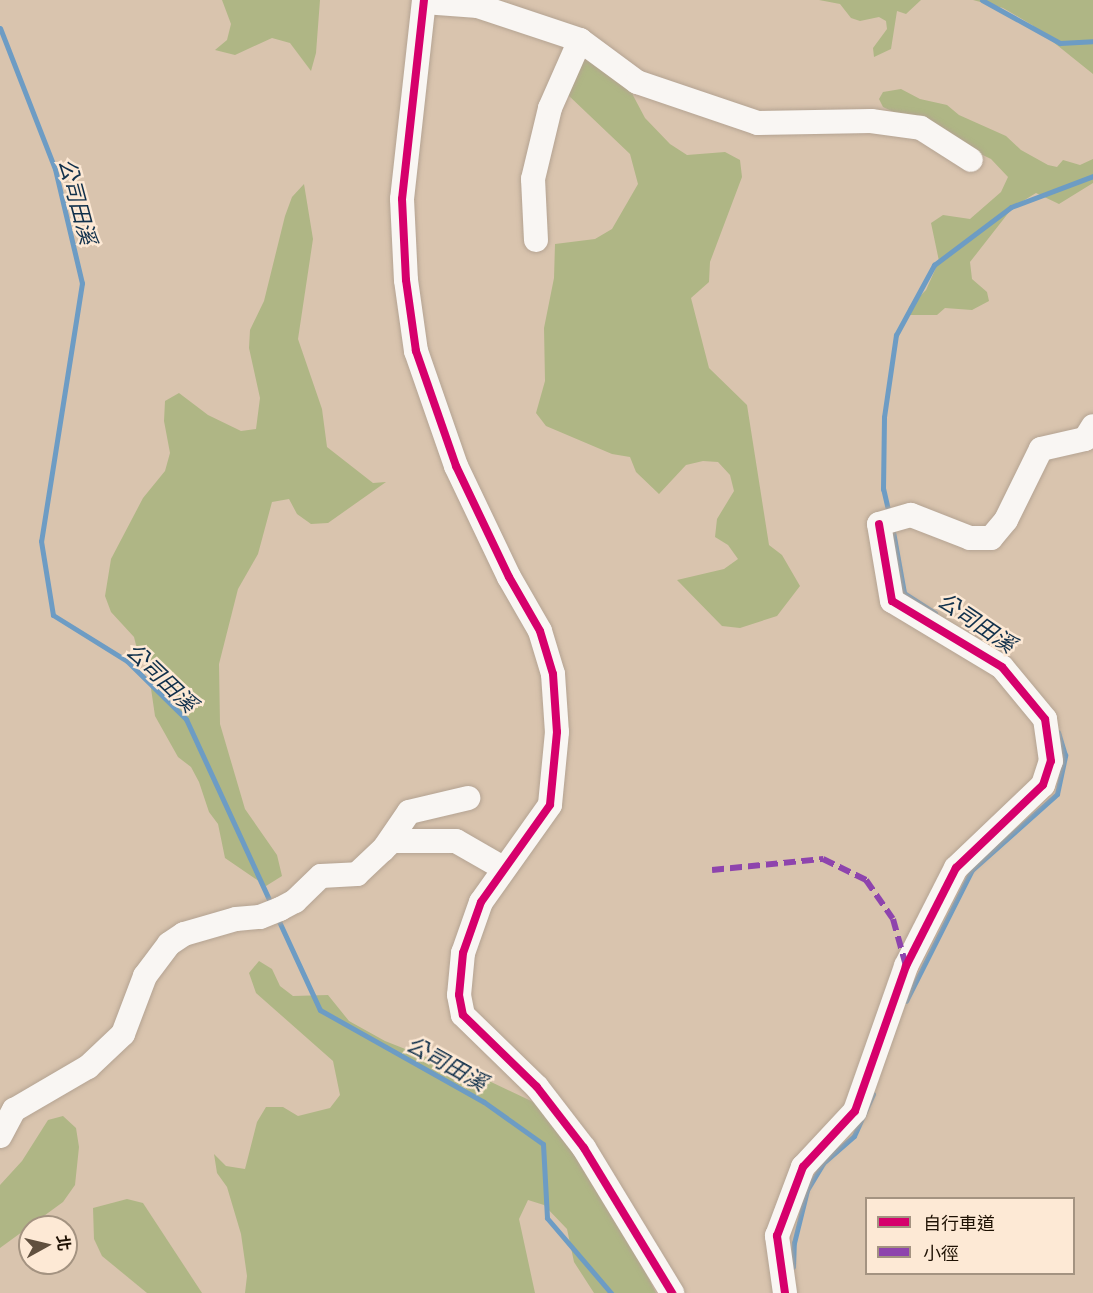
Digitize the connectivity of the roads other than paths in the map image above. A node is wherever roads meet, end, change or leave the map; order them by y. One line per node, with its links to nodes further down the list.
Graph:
1 (424, 1): 2 (street); 8 (street)
2 (580, 40): 3 (street); 4 (street)
3 (971, 160)
4 (536, 240)
5 (1093, 426): 11 (street)
6 (468, 798): 7 (street)
7 (383, 850): 8 (street); 9 (street)
8 (504, 868): 10 (street)
9 (0, 1136)
10 (672, 1293)
11 (785, 1293)

